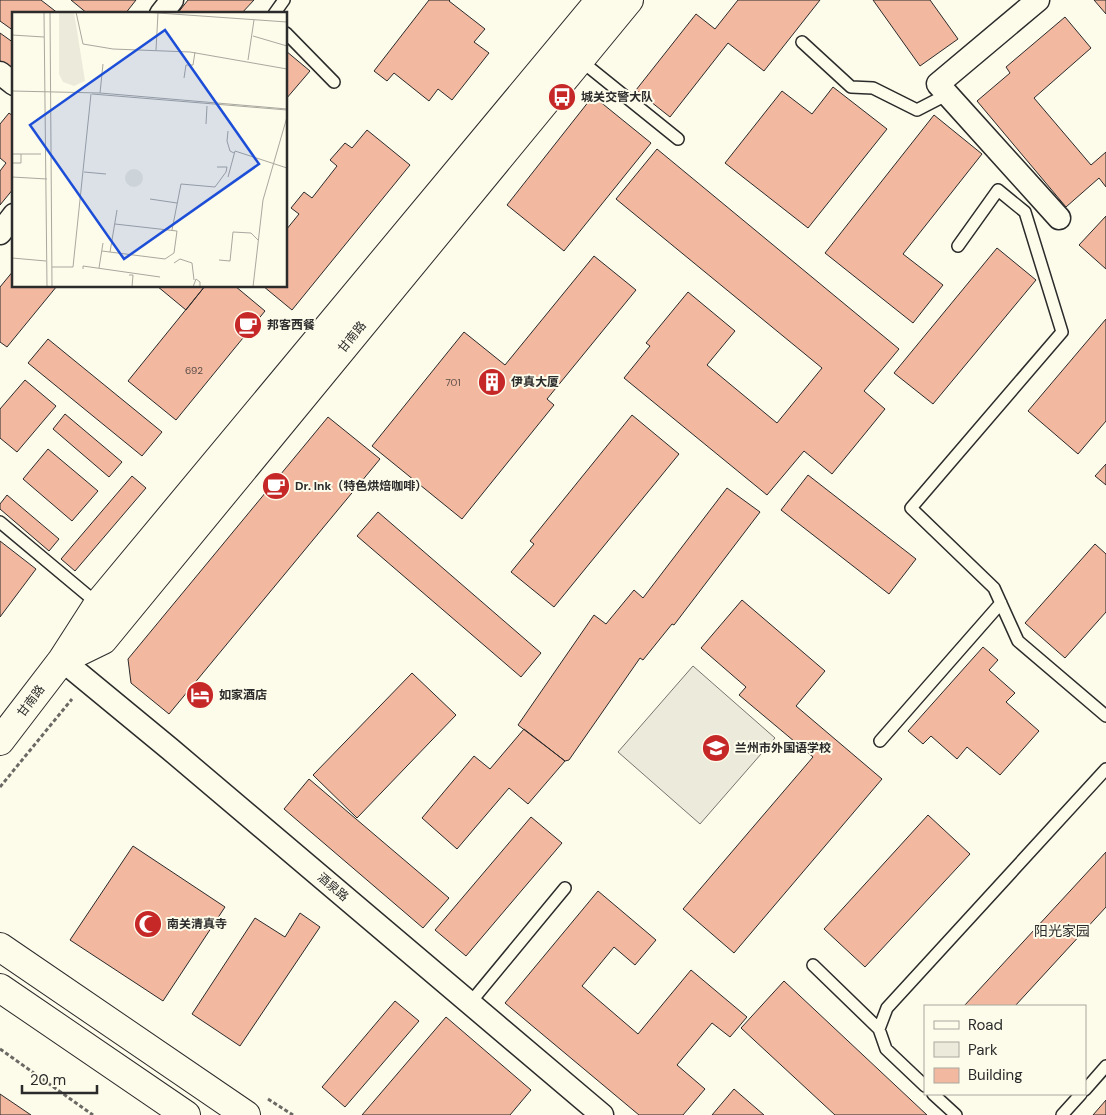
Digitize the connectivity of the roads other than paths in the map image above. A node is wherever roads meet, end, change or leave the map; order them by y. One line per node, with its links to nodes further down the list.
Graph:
1 (172, 0): 6 (street)
2 (284, 0): 7 (lane)
3 (600, 0): 22 (street, 甘南路)
4 (629, 0): 10 (street, 甘南路)
5 (1038, 0): 14 (street)
6 (163, 12)
7 (275, 12)
8 (288, 35): 13 (lane)
9 (802, 42): 14 (lane)
10 (580, 60): 15 (lane); 23 (street, 甘南路)
11 (0, 73): 12 (street)
12 (12, 82)
13 (334, 82)
14 (948, 94): 17 (street)
15 (678, 139)
16 (12, 218): 18 (street)
17 (1059, 218)
18 (0, 233)
19 (958, 246): 21 (lane)
20 (0, 522): 22 (lane)
21 (1001, 603): 24 (lane); 26 (lane)
22 (98, 604): 23 (street, 甘南路)
23 (62, 660): 25 (street, 甘南路); 32 (street, 酒泉路)
24 (1106, 716)
25 (0, 741)
26 (880, 741)
27 (1106, 769): 33 (lane)
28 (565, 888): 32 (lane)
29 (0, 947): 40 (street)
30 (814, 965): 33 (lane)
31 (0, 988): 39 (street)
32 (470, 1003): 41 (street, 酒泉路)
33 (879, 1029): 35 (lane)
34 (1106, 1066): 36 (lane)
35 (924, 1085)
36 (1086, 1089)
37 (934, 1095): 42 (lane)
38 (1080, 1095): 43 (lane)
39 (186, 1115)
40 (246, 1115)
41 (602, 1115)
42 (956, 1115)
43 (1062, 1115)

